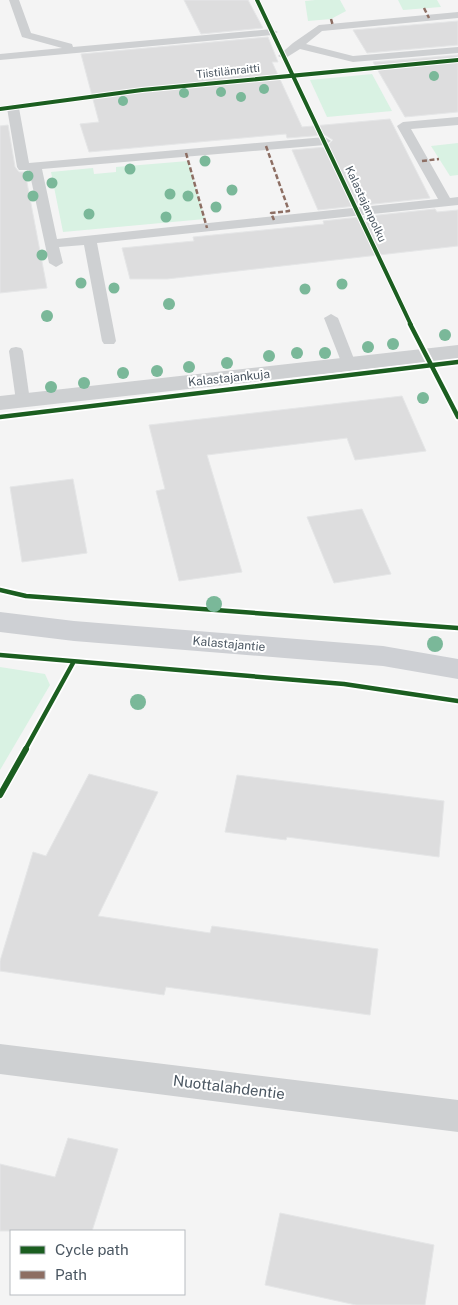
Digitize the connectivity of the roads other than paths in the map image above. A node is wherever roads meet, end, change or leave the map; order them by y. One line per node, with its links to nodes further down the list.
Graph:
1 (14, 0): 5 (lane)
2 (458, 15): 4 (lane)
3 (272, 32): 5 (lane)
4 (297, 45): 6 (lane); 7 (lane)
5 (79, 48): 8 (lane)
6 (458, 50)
7 (284, 56)
8 (0, 57)
9 (13, 108): 12 (lane)
10 (458, 121): 13 (lane)
11 (325, 141): 12 (lane)
12 (35, 166): 15 (lane)
13 (452, 201): 14 (lane)
14 (90, 240): 15 (lane); 18 (lane)
15 (52, 244): 16 (lane)
16 (56, 263)
17 (331, 318): 21 (lane)
18 (109, 341)
19 (16, 351): 22 (lane)
20 (458, 352): 21 (street, Kalastajankuja)
21 (349, 364): 22 (street, Kalastajankuja)
22 (11, 402)
23 (0, 622): 24 (main road, Kalastajantie)
24 (458, 669)
25 (0, 1058): 26 (street, Nuottalahdentie)
26 (458, 1116)

